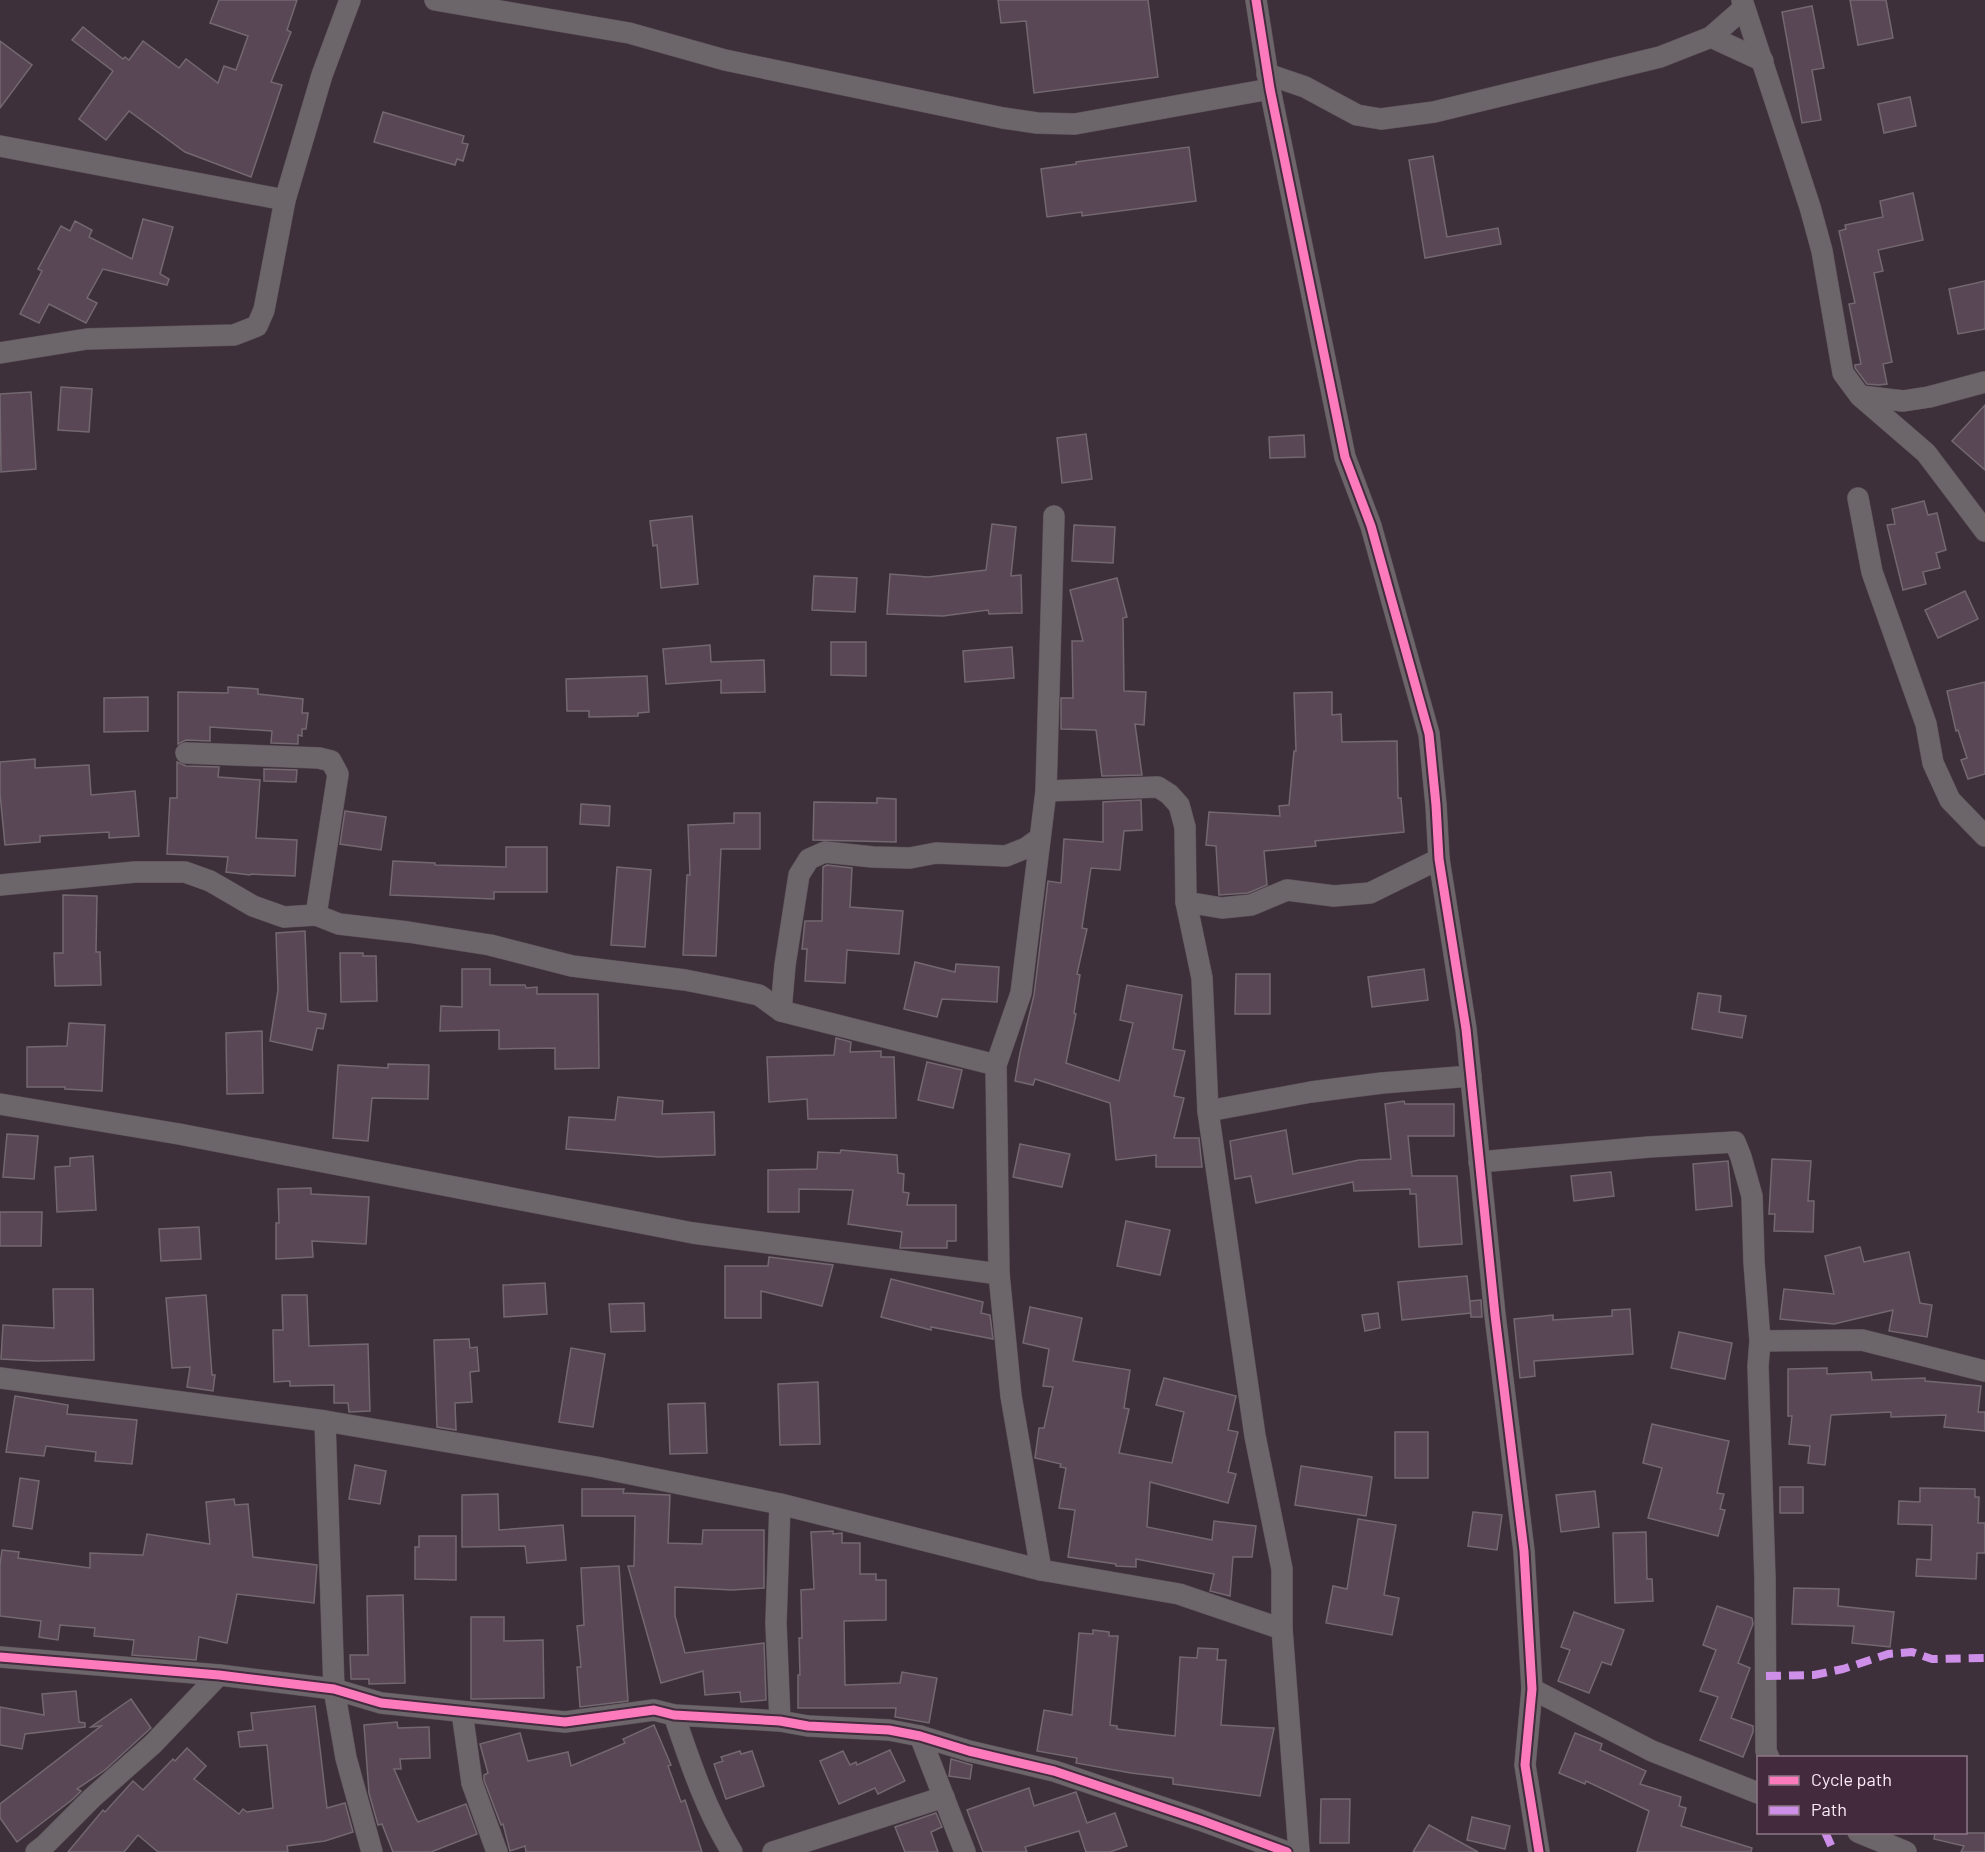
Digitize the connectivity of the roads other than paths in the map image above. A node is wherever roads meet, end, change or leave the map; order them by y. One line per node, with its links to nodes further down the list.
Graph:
1 (350, 0): 9 (street)
2 (435, 0): 7 (street)
3 (1256, 0): 7 (street)
4 (1743, 4): 5 (street); 6 (street)
5 (1711, 37): 6 (street); 7 (street)
6 (1764, 61): 12 (street)
7 (1268, 82): 20 (street)
8 (0, 146): 9 (street)
9 (285, 200): 10 (street)
10 (0, 353)
11 (1985, 382): 12 (street)
12 (1860, 396): 15 (street)
13 (1858, 498): 18 (street)
14 (1054, 516): 17 (street)
15 (1985, 531)
16 (186, 753): 23 (street)
17 (1046, 791): 19 (street); 22 (street)
18 (1985, 836)
19 (1040, 838): 24 (street); 25 (street)
20 (1439, 859): 22 (street); 26 (street)
21 (0, 885): 23 (street)
22 (1186, 902): 28 (street)
23 (316, 915): 24 (street)
24 (781, 1011): 25 (street)
25 (996, 1065): 30 (street)
26 (1471, 1076): 28 (street); 29 (street)
27 (0, 1104): 30 (street)
28 (1208, 1111): 37 (street)
29 (1479, 1162): 31 (street); 41 (street)
30 (999, 1274): 36 (street)
31 (1760, 1341): 32 (street); 46 (street)
32 (1985, 1371)
33 (0, 1378): 34 (street)
34 (325, 1421): 35 (street); 40 (street)
35 (780, 1504): 36 (street); 44 (street)
36 (1041, 1570): 37 (street)
37 (1282, 1629): 57 (street)
38 (0, 1657): 39 (street)
39 (219, 1676): 40 (street); 50 (street)
40 (334, 1689): 42 (street); 51 (street)
41 (1532, 1689): 47 (street); 58 (street)
42 (462, 1712): 43 (street); 52 (street)
43 (674, 1715): 44 (street); 53 (street)
44 (780, 1721): 45 (street)
45 (920, 1736): 48 (street); 56 (street)
46 (1768, 1756)
47 (1757, 1793)
48 (944, 1797): 54 (street); 55 (street)
49 (1867, 1841): 59 (street)
50 (36, 1852)
51 (372, 1852)
52 (497, 1852)
53 (732, 1852)
54 (773, 1852)
55 (965, 1852)
56 (1287, 1852)
57 (1299, 1852)
58 (1539, 1852)
59 (1906, 1852)

